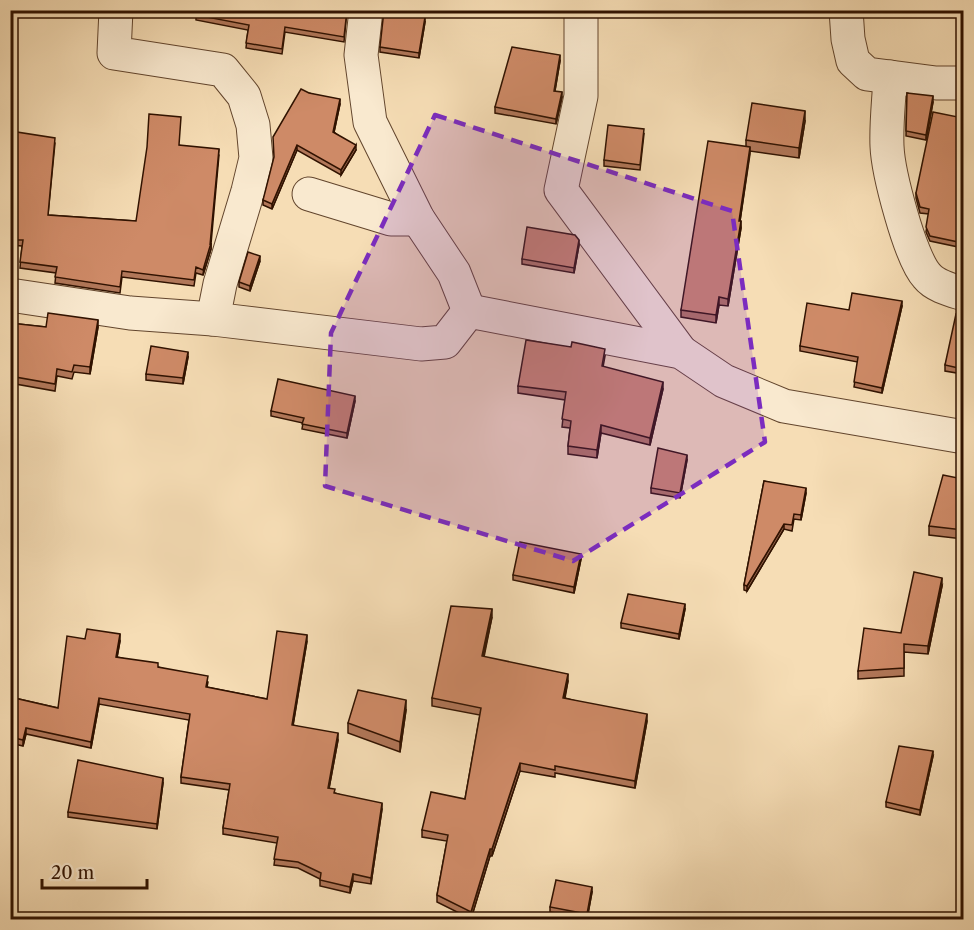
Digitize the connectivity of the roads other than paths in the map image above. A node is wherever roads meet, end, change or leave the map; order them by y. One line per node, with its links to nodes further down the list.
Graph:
1 (116, 10): 12 (street)
2 (366, 10): 8 (street)
3 (581, 10): 13 (street)
4 (846, 10): 5 (street)
5 (890, 77): 6 (street); 9 (street)
6 (963, 83)
7 (309, 194): 8 (street)
8 (418, 219): 11 (street)
9 (963, 294)
10 (10, 295): 12 (street)
11 (469, 311): 12 (street); 13 (street)
12 (213, 319)
13 (681, 352): 14 (street)
14 (963, 437)

